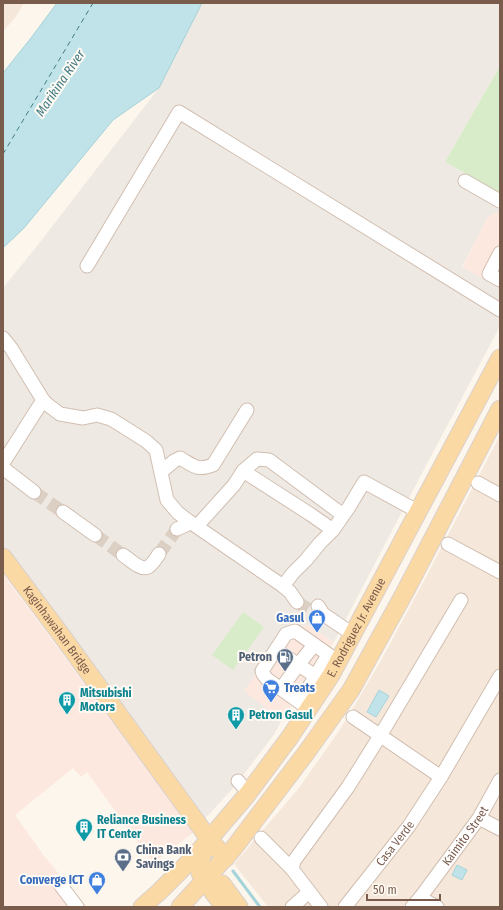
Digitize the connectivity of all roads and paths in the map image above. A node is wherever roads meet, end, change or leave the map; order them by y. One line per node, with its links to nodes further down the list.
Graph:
1 (465, 181): 2 (street)
2 (500, 201)
3 (500, 253): 5 (street)
4 (87, 266): 6 (street)
5 (500, 280)
6 (500, 310)
7 (3, 338): 9 (street)
8 (500, 358): 20 (main road, E. Rodriguez Jr. Avenue)
9 (43, 400): 12 (street); 15 (street)
10 (500, 409): 50 (main road, E. Rodriguez Jr. Avenue)
11 (247, 410): 15 (street)
12 (3, 463)
13 (3, 468): 17 (street)
14 (243, 471): 21 (street); 22 (street); 24 (street)
15 (161, 472): 22 (street)
16 (478, 483): 18 (street)
17 (34, 492)
18 (500, 495)
19 (63, 512): 25 (street)
20 (419, 512): 21 (street); 33 (main road, E. Rodriguez Jr. Avenue)
21 (343, 515): 24 (street)
22 (193, 524): 23 (street); 24 (street)
23 (177, 529)
24 (332, 530)
25 (95, 535)
26 (448, 544): 30 (street)
27 (123, 554): 28 (street)
28 (159, 554)
29 (3, 557): 49 (main road, Kaginhawahan Bridge)
30 (500, 572)
31 (461, 600): 43 (street)
32 (318, 611): 33 (street)
33 (354, 635): 36 (main road, E. Rodriguez Jr. Avenue)
34 (314, 645): 35 (street); 36 (street); 37 (street)
35 (276, 650): 37 (street); 40 (street)
36 (333, 658): 39 (main road, E. Rodriguez Jr. Avenue)
37 (298, 665): 39 (street); 40 (street)
38 (500, 676): 44 (street, Casa Verde)
39 (321, 680): 41 (main road, E. Rodriguez Jr. Avenue)
40 (281, 689): 41 (street)
41 (304, 706): 49 (main road, E. Rodriguez Jr. Avenue)
42 (353, 717): 43 (street)
43 (380, 736): 44 (street); 52 (street)
44 (441, 777): 63 (street, Casa Verde)
45 (500, 780): 46 (street, Kaimito Street)
46 (479, 818): 47 (street); 56 (street, Kaimito Street)
47 (500, 829)
48 (261, 838): 52 (street)
49 (209, 839): 50 (main road, Kaginhawahan Bridge); 51 (main road, E. Rodriguez Jr. Avenue); 53 (main road)
50 (226, 858): 53 (main road, E. Rodriguez Jr. Avenue)
51 (182, 869): 53 (main road); 58 (main road, E. Rodriguez Jr. Avenue)
52 (292, 869): 55 (street)
53 (206, 873): 59 (main road, E. Rodriguez Jr. Avenue); 60 (main road); 61 (main road)
54 (59, 883): 57 (street)
55 (314, 902): 62 (street)
56 (416, 903): 64 (street)
57 (77, 907)
58 (142, 907)
59 (180, 907)
60 (224, 907)
61 (239, 907)
62 (292, 907)
63 (345, 907)
64 (437, 907)

